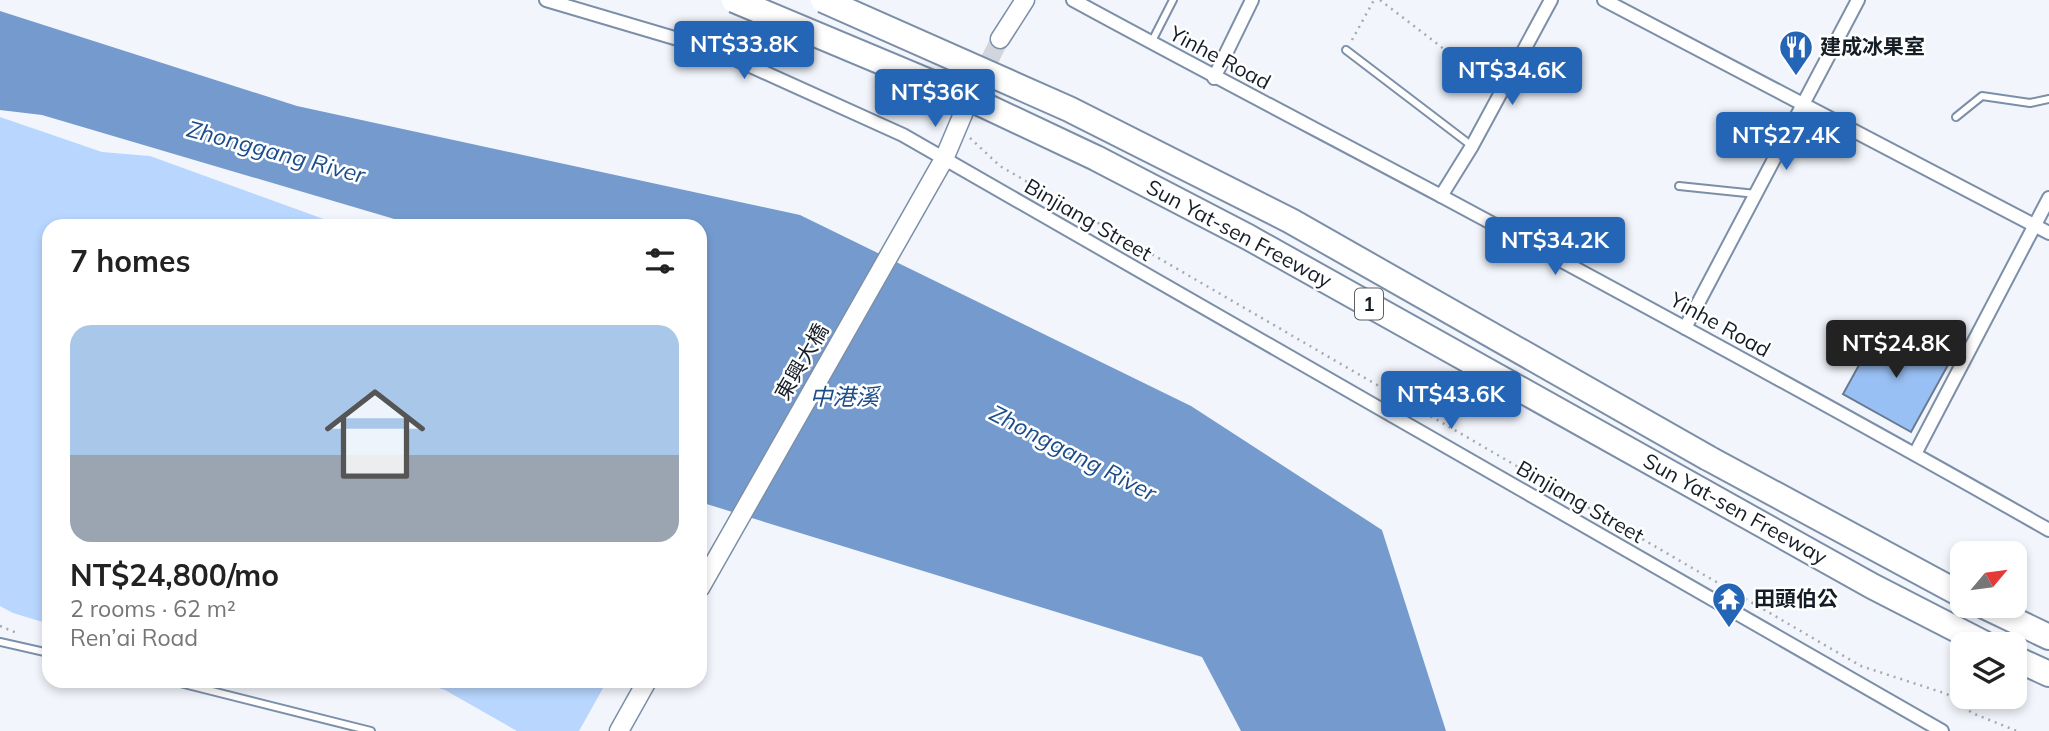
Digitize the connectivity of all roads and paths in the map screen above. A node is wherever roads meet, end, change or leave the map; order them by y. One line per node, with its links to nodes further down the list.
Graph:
1 (546, 0): 23 (street, Binjiang Street)
2 (734, 0): 36 (highway, Sun Yat-sen Freeway / 1, bridge)
3 (823, 0): 34 (highway, Sun Yat-sen Freeway / 1, bridge)
4 (1025, 0): 13 (street)
5 (1073, 0): 14 (street, Yinhe Road)
6 (1173, 0): 14 (lane)
7 (1252, 0): 17 (street)
8 (1374, 0): 15 (path)
9 (1380, 0): 16 (path)
10 (1551, 0): 22 (street)
11 (1604, 0): 19 (street)
12 (1858, 0): 19 (street)
13 (1000, 39)
14 (1151, 43): 17 (street, Yinhe Road)
15 (1346, 50): 22 (lane)
16 (1454, 56)
17 (1214, 78): 26 (street, Yinhe Road)
18 (2049, 99): 20 (lane)
19 (1803, 104): 25 (street); 28 (street)
20 (1956, 117)
21 (959, 122): 23 (street, 東興大橋); 47 (path)
22 (1472, 146): 26 (street)
23 (944, 159): 33 (street, 東興大橋); 46 (street, Binjiang Street)
24 (1679, 186): 25 (lane)
25 (1756, 194): 30 (street)
26 (1441, 197): 30 (street, Yinhe Road)
27 (2049, 198): 28 (street)
28 (2035, 226): 29 (street); 31 (street)
29 (2049, 233)
30 (1685, 328): 31 (street, Yinhe Road)
31 (1915, 454): 32 (street, Yinhe Road)
32 (2049, 530)
33 (707, 576)
34 (1950, 589)
35 (2009, 618): 37 (highway)
36 (1962, 632)
37 (2049, 637)
38 (0, 642): 39 (lane)
39 (42, 651)
40 (2027, 664): 41 (highway)
41 (2049, 674)
42 (200, 688): 44 (lane)
43 (643, 688): 45 (street)
44 (371, 731)
45 (619, 731)
46 (1942, 731)
47 (2017, 731)

